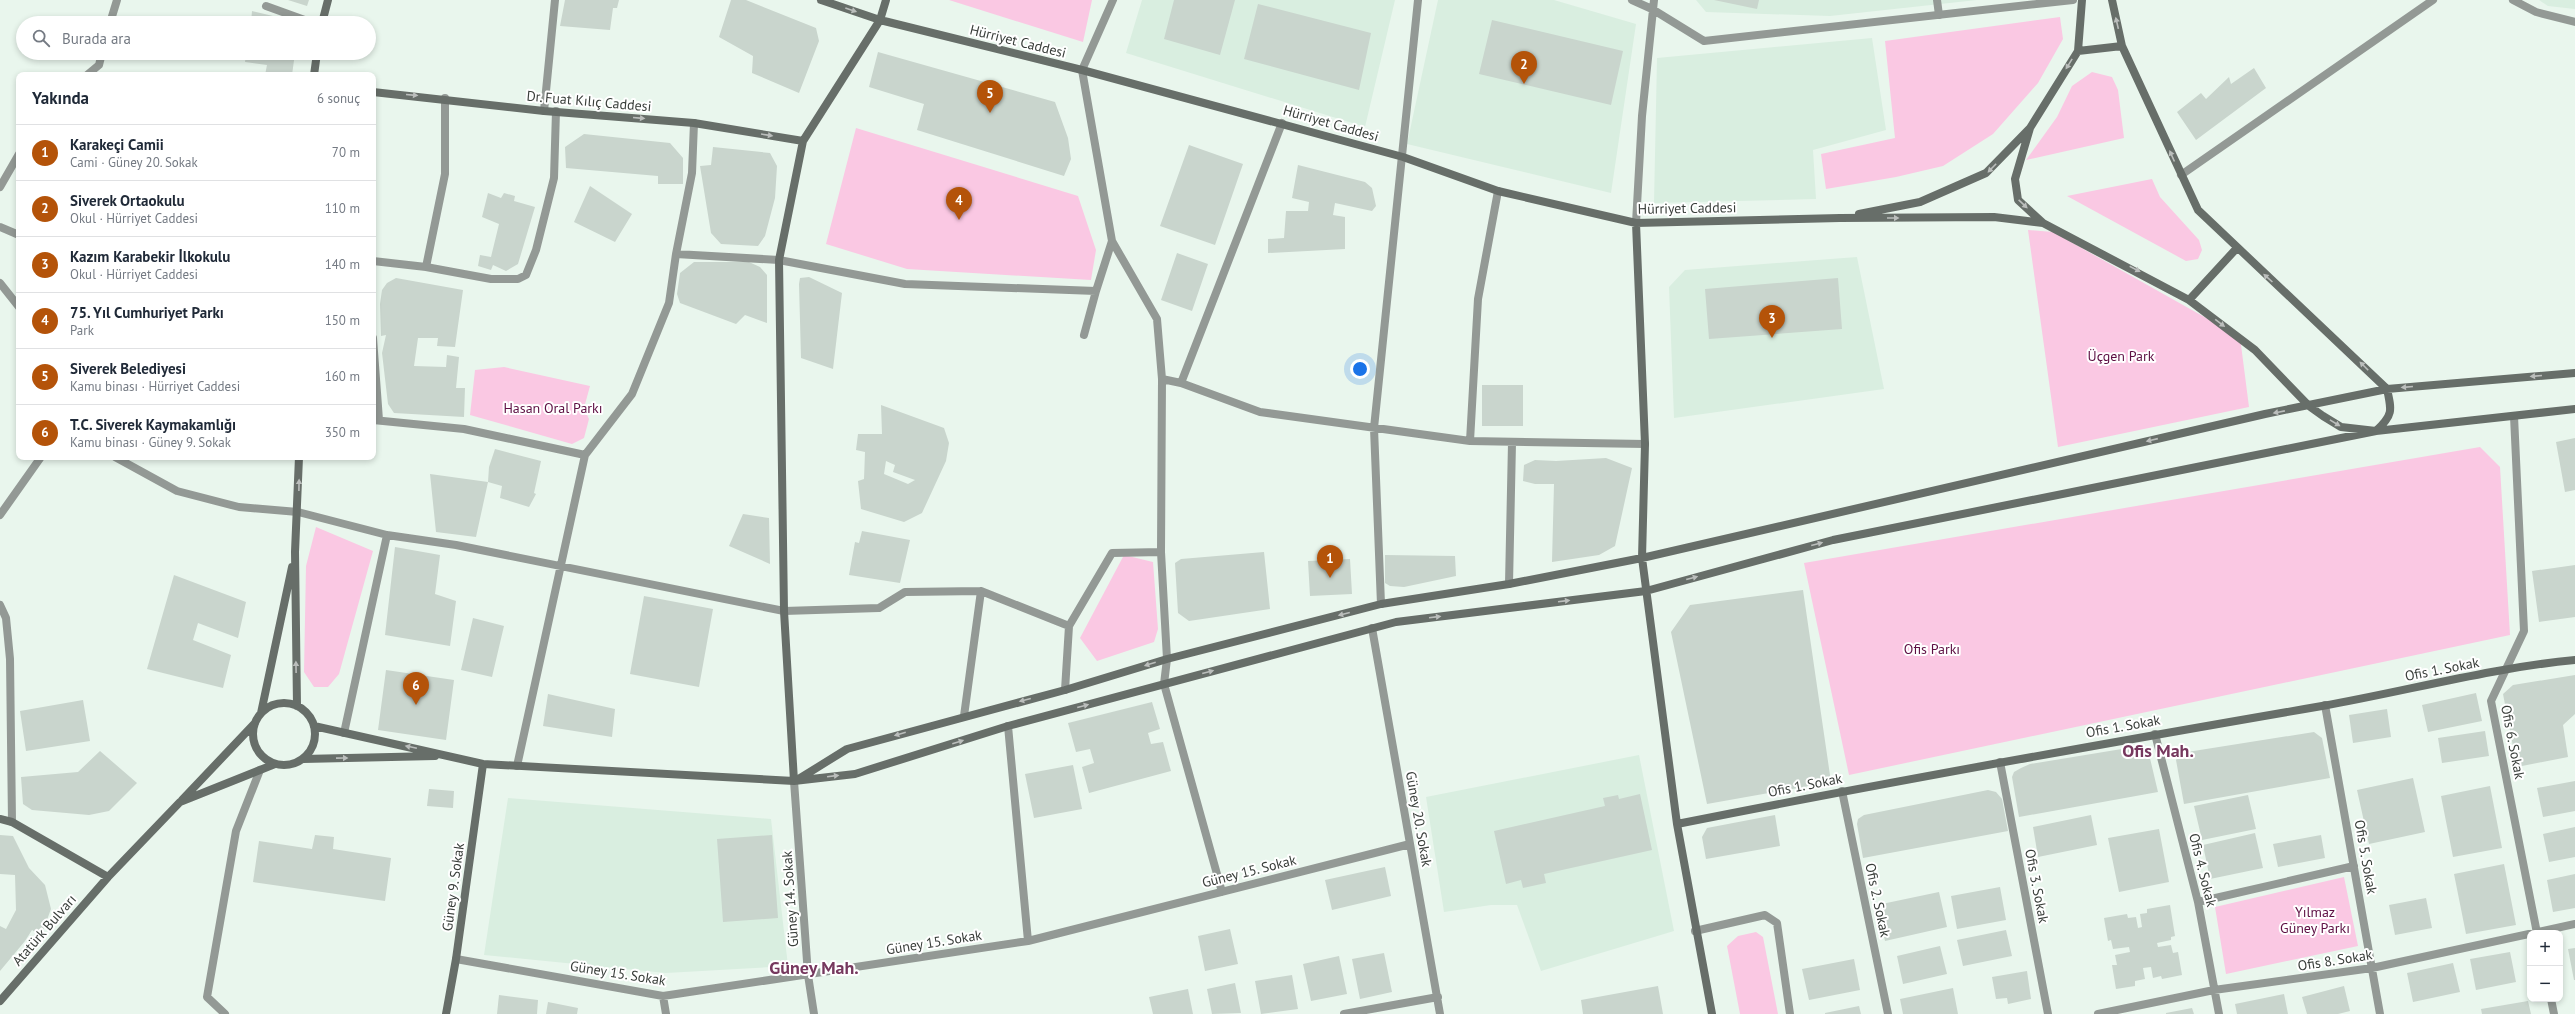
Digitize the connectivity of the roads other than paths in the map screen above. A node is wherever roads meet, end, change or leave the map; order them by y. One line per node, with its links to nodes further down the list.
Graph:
1 (117, 0): 19 (street)
2 (328, 0): 21 (main road)
3 (555, 0): 33 (street)
4 (821, 0): 22 (main road, Hürriyet Caddesi, one-way to 22)
5 (886, 0): 22 (main road)
6 (1113, 0): 28 (street)
7 (1418, 0): 39 (street)
8 (1632, 0): 17 (street)
9 (1654, 0): 17 (street)
10 (1938, 0): 18 (street)
11 (2072, 0): 18 (street)
12 (2082, 0): 25 (main road)
13 (2112, 0): 24 (main road, one-way to 13)
14 (2433, 0): 41 (street)
15 (2513, 0): 23 (street)
16 (266, 6): 20 (street)
17 (1652, 9): 18 (street); 46 (street)
18 (1939, 15)
19 (112, 16)
20 (294, 16)
21 (324, 16)
22 (880, 20): 28 (main road, Hürriyet Caddesi); 38 (main road)
23 (2575, 22)
24 (2122, 46): 25 (main road); 41 (main road, one-way to 24)
25 (2078, 51): 37 (main road, one-way to 37)
26 (100, 60): 29 (street)
27 (316, 60): 30 (main road)
28 (1082, 70): 36 (main road, Hürriyet Caddesi); 49 (street)
29 (91, 72)
30 (314, 72)
31 (376, 92): 32 (main road, Dr. Fuat Kılıç Caddesi, one-way to 32)
32 (445, 98): 33 (main road, Dr. Fuat Kılıç Caddesi); 54 (street)
33 (544, 111): 34 (main road, Dr. Fuat Kılıç Caddesi)
34 (556, 111): 35 (main road, Dr. Fuat Kılıç Caddesi, one-way to 35); 54 (street)
35 (694, 123): 38 (main road, Dr. Fuat Kılıç Caddesi, one-way to 38); 51 (street)
36 (1282, 123): 39 (main road, Hürriyet Caddesi); 62 (street)
37 (2030, 128): 44 (main road, one-way to 44); 45 (main road, one-way to 45)
38 (802, 141): 52 (main road)
39 (1402, 157): 43 (main road, Hürriyet Caddesi); 68 (street)
40 (16, 159): 42 (street)
41 (2181, 175): 50 (main road)
42 (0, 187)
43 (1498, 191): 46 (main road, Hürriyet Caddesi); 70 (street)
44 (1840, 218): 45 (main road, one-way to 45); 46 (main road, Hürriyet Caddesi)
45 (2043, 222): 57 (main road, one-way to 57)
46 (1636, 223): 72 (main road)
47 (0, 227): 48 (street)
48 (16, 234)
49 (1112, 241): 56 (street); 61 (street)
50 (2236, 249): 57 (main road); 63 (main road, one-way to 50)
51 (676, 254): 52 (street); 73 (street)
52 (779, 260): 56 (street); 89 (main road)
53 (376, 261): 54 (street)
54 (426, 267)
55 (0, 283): 58 (street)
56 (1096, 292): 59 (street)
57 (2189, 300): 64 (main road, one-way to 64)
58 (16, 303)
59 (1084, 335)
60 (2575, 373): 63 (main road, one-way to 63)
61 (1162, 378): 62 (street); 81 (street)
62 (1181, 383): 68 (street)
63 (2387, 389): 64 (main road); 69 (main road)
64 (2309, 406): 69 (main road, one-way to 69); 82 (main road, one-way to 82)
65 (2575, 409): 66 (main road)
66 (2514, 416): 69 (main road); 94 (street, Ofis 6. Sokak)
67 (376, 420): 73 (street)
68 (1374, 428): 70 (street); 87 (street)
69 (2376, 431): 86 (main road, one-way to 69)
70 (1470, 441): 71 (street)
71 (1512, 443): 72 (street); 84 (street)
72 (1645, 444): 82 (main road)
73 (585, 455): 83 (street)
74 (39, 460): 78 (street)
75 (120, 460): 77 (street)
76 (299, 460): 77 (main road, one-way to 76)
77 (298, 512): 79 (street); 80 (main road)
78 (0, 515)
79 (387, 535): 83 (street); 104 (street)
80 (295, 552): 98 (main road, one-way to 80); 99 (main road)
81 (1161, 552): 90 (street); 92 (street)
82 (1642, 558): 84 (main road); 86 (main road)
83 (562, 568): 89 (street); 111 (street)
84 (1509, 584): 87 (main road)
85 (981, 591): 89 (street); 90 (street); 100 (street)
86 (1646, 591): 91 (main road, one-way to 86); 118 (main road)
87 (1381, 604): 92 (main road, one-way to 92)
88 (0, 605): 117 (street)
89 (784, 611): 113 (main road)
90 (1069, 626): 96 (street)
91 (1372, 628): 95 (main road, one-way to 91); 119 (street, Güney 20. Sokak)
92 (1167, 659): 95 (street); 96 (main road, one-way to 96)
93 (2575, 660): 94 (main road, Ofis 1. Sokak)
94 (2505, 669): 97 (main road, Ofis 1. Sokak); 125 (street, Ofis 6. Sokak)
95 (1164, 684): 103 (main road, one-way to 95); 122 (street)
96 (1065, 690): 100 (main road, one-way to 100)
97 (2325, 705): 105 (main road, Ofis 1. Sokak); 120 (street, Ofis 5. Sokak)
98 (297, 706): 99 (main road); 102 (main road)
99 (261, 713): 101 (main road)
100 (964, 716): 113 (main road, one-way to 113)
101 (255, 722): 109 (main road); 115 (main road, Atatürk Bulvarı)
102 (314, 726): 104 (main road); 107 (main road)
103 (1008, 726): 113 (main road, one-way to 103); 129 (street)
104 (344, 733): 106 (main road, one-way to 104)
105 (2155, 734): 108 (main road, Ofis 1. Sokak); 123 (street, Ofis 4. Sokak)
106 (449, 755): 107 (main road, one-way to 106); 110 (main road)
107 (303, 759): 109 (main road)
108 (2000, 762): 114 (main road, Ofis 1. Sokak); 147 (street, Ofis 3. Sokak)
109 (275, 764): 112 (main road)
110 (484, 764): 111 (main road); 130 (main road, Güney 9. Sokak)
111 (517, 766): 113 (main road)
112 (260, 770): 115 (main road); 138 (street)
113 (794, 781): 132 (street, Güney 14. Sokak)
114 (1842, 791): 118 (main road, Ofis 1. Sokak); 146 (street, Ofis 2. Sokak)
115 (180, 802): 121 (main road, Atatürk Bulvarı)
116 (0, 820): 117 (main road)
117 (12, 822): 121 (main road)
118 (1677, 824): 127 (main road)
119 (1410, 844): 122 (street, Güney 15. Sokak); 135 (street, Güney 20. Sokak)
120 (2354, 866): 123 (street); 131 (street, Ofis 5. Sokak)
121 (108, 877): 136 (main road, Atatürk Bulvarı)
122 (1222, 892): 129 (street, Güney 15. Sokak)
123 (2198, 902): 133 (street, Ofis 4. Sokak)
124 (2575, 924): 126 (street, Ofis 8. Sokak)
125 (2537, 930)
126 (2546, 930)
127 (1695, 931): 144 (main road); 145 (street)
128 (2527, 934): 131 (street, Ofis 8. Sokak)
129 (1028, 941): 132 (street, Güney 15. Sokak)
130 (456, 960): 134 (street, Güney 15. Sokak); 139 (main road, Güney 9. Sokak)
131 (2372, 968): 133 (street, Ofis 8. Sokak); 150 (street, Ofis 5. Sokak)
132 (808, 975): 134 (street, Güney 15. Sokak); 141 (street, Güney 14. Sokak)
133 (2214, 990): 148 (street, Ofis 8. Sokak); 149 (street, Ofis 4. Sokak)
134 (663, 996): 140 (street)
135 (1438, 997): 142 (street); 143 (street, Güney 20. Sokak)
136 (0, 1001)
137 (2552, 1002): 151 (street)
138 (225, 1014)
139 (446, 1014)
140 (666, 1014)
141 (814, 1014)
142 (1344, 1014)
143 (1440, 1014)
144 (1712, 1014)
145 (1790, 1014)
146 (1888, 1014)
147 (2048, 1014)
148 (2098, 1014)
149 (2219, 1014)
150 (2380, 1014)
151 (2554, 1014)

